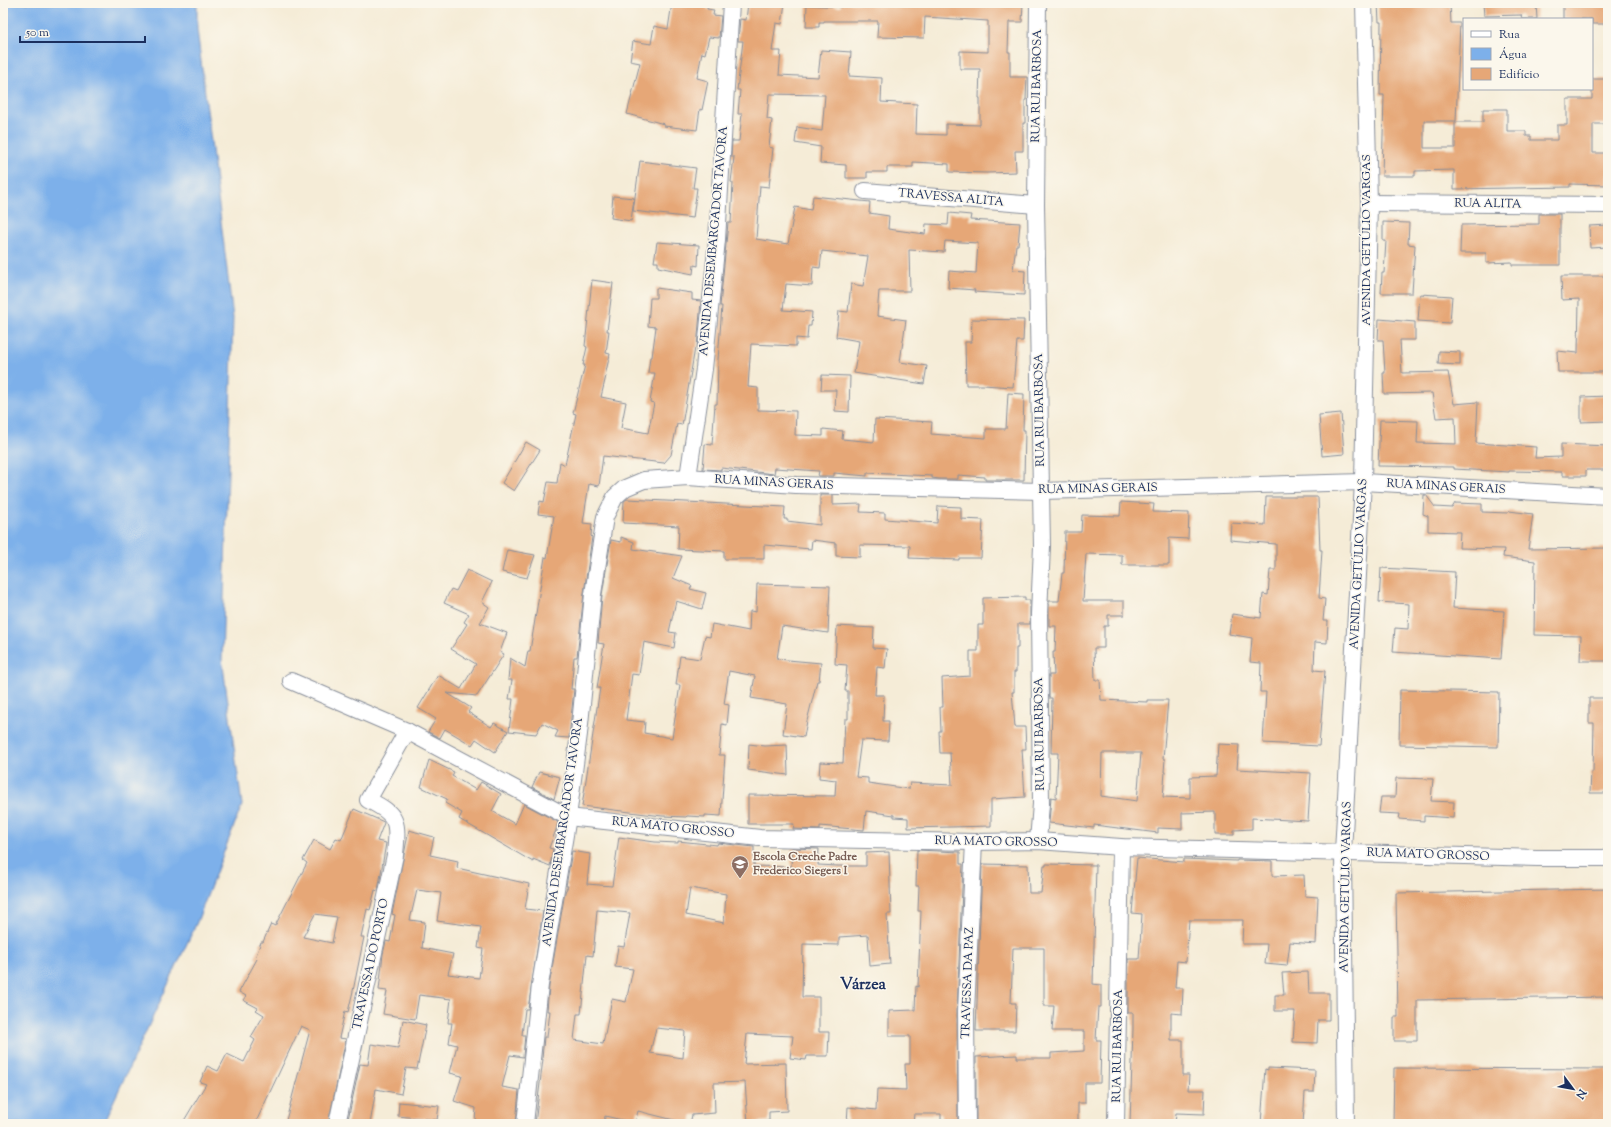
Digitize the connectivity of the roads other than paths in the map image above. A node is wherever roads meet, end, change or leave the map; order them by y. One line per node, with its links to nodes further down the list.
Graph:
1 (731, 3): 8 (street, AVENIDA DESEMBARGADOR TAVORA)
2 (1038, 3): 6 (street, RUA RUI BARBOSA)
3 (1364, 3): 5 (street, AVENIDA GETÚLIO VARGAS)
4 (865, 191): 6 (street, TRAVESSA ALITA)
5 (1369, 203): 7 (street, RUA ALITA); 9 (street, AVENIDA GETÚLIO VARGAS)
6 (1036, 205): 10 (street, RUA RUI BARBOSA)
7 (1608, 205)
8 (688, 477): 10 (street, RUA MINAS GERAIS); 12 (street, RUA MINAS GERAIS)
9 (1363, 482): 10 (street, RUA MINAS GERAIS); 11 (street, RUA MINAS GERAIS); 19 (street, AVENIDA GETÚLIO VARGAS)
10 (1041, 491): 16 (street, RUA RUI BARBOSA)
11 (1608, 496)
12 (605, 517): 15 (street, AVENIDA DESEMBARGADOR TAVORA)
13 (291, 681): 14 (street, RUA MATO GROSSO)
14 (407, 731): 15 (street, RUA MATO GROSSO); 21 (street, TRAVESSA DO PORTO)
15 (568, 817): 17 (street, RUA MATO GROSSO); 22 (street, AVENIDA DESEMBARGADOR TAVORA)
16 (1038, 841): 17 (street, RUA MATO GROSSO); 18 (street, RUA MATO GROSSO)
17 (974, 842): 23 (street, TRAVESSA DA PAZ)
18 (1121, 847): 19 (street, RUA MATO GROSSO); 24 (street, RUA RUI BARBOSA)
19 (1344, 852): 20 (street, RUA MATO GROSSO); 25 (street, AVENIDA GETÚLIO VARGAS)
20 (1608, 858)
21 (337, 1124)
22 (525, 1124)
23 (967, 1124)
24 (1116, 1124)
25 (1346, 1124)

